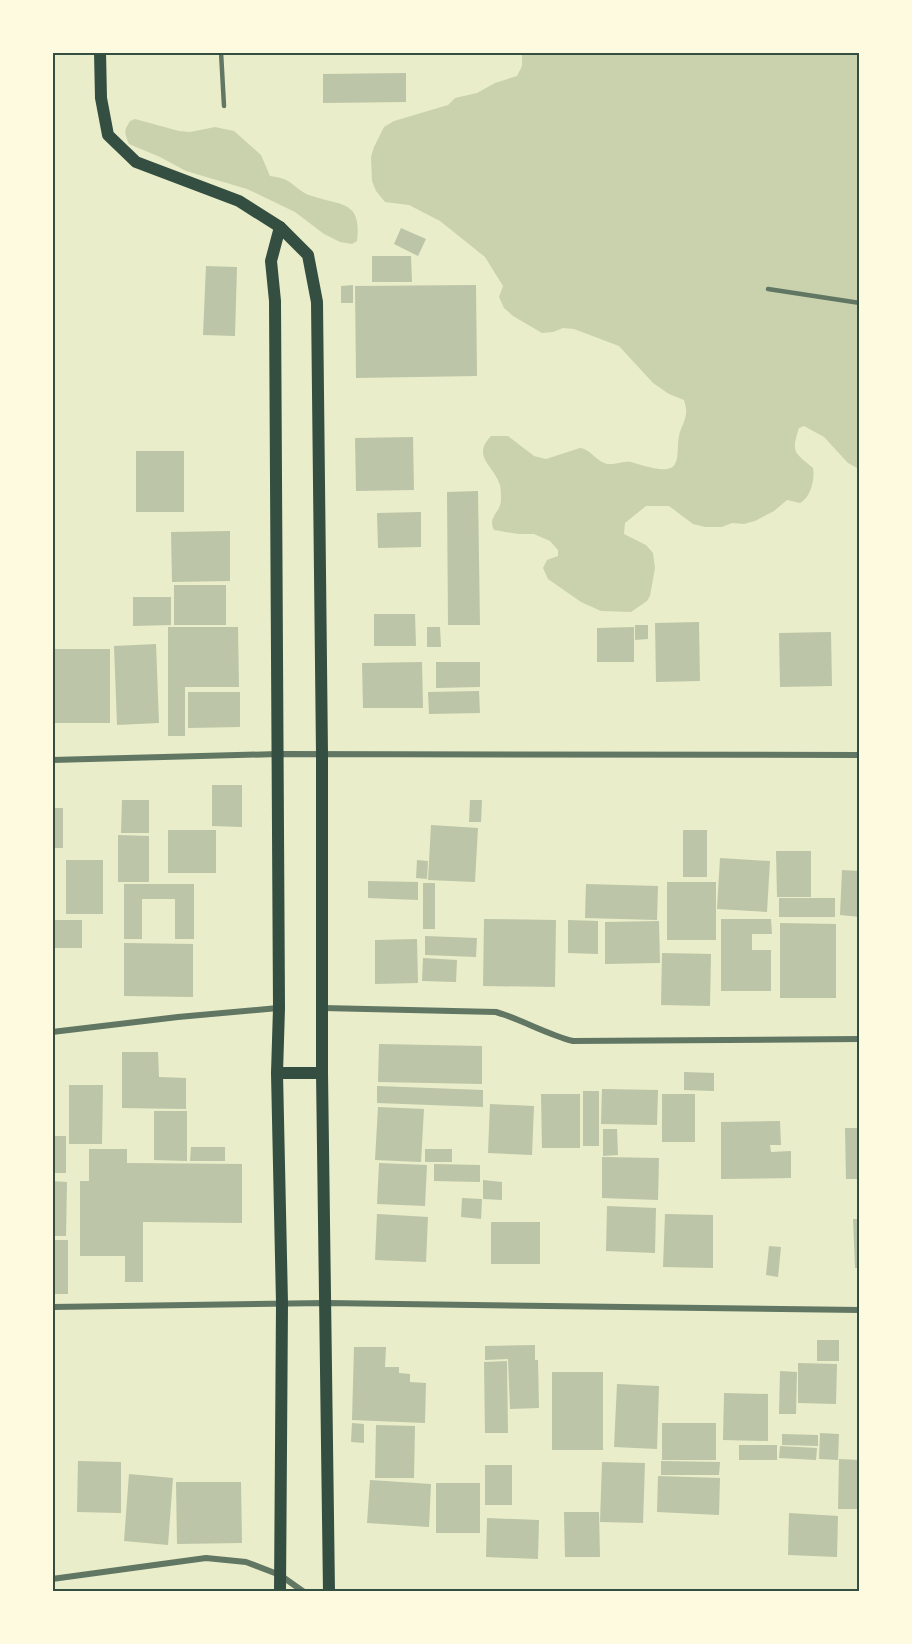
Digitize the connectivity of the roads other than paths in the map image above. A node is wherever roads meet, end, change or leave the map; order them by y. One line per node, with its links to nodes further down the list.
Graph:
1 (100, 52): 4 (main road)
2 (221, 52): 3 (lane)
3 (224, 106)
4 (280, 227): 7 (main road); 8 (main road)
5 (768, 289): 6 (lane)
6 (860, 303)
7 (278, 754): 8 (street); 10 (street); 11 (main road)
8 (322, 754): 9 (street); 12 (main road)
9 (860, 755)
10 (52, 760)
11 (279, 1008): 13 (street); 15 (main road)
12 (323, 1008): 14 (street); 16 (main road)
13 (52, 1032)
14 (860, 1040)
15 (277, 1072): 16 (main road); 18 (main road)
16 (322, 1073): 17 (main road)
17 (326, 1302): 18 (street); 20 (street); 25 (main road)
18 (282, 1303): 19 (street); 21 (main road)
19 (52, 1307)
20 (860, 1310)
21 (280, 1575): 22 (street); 23 (main road); 24 (street)
22 (52, 1579)
23 (280, 1592)
24 (304, 1592)
25 (329, 1592)
26 (722, 1592): 27 (street)
27 (801, 1592)

